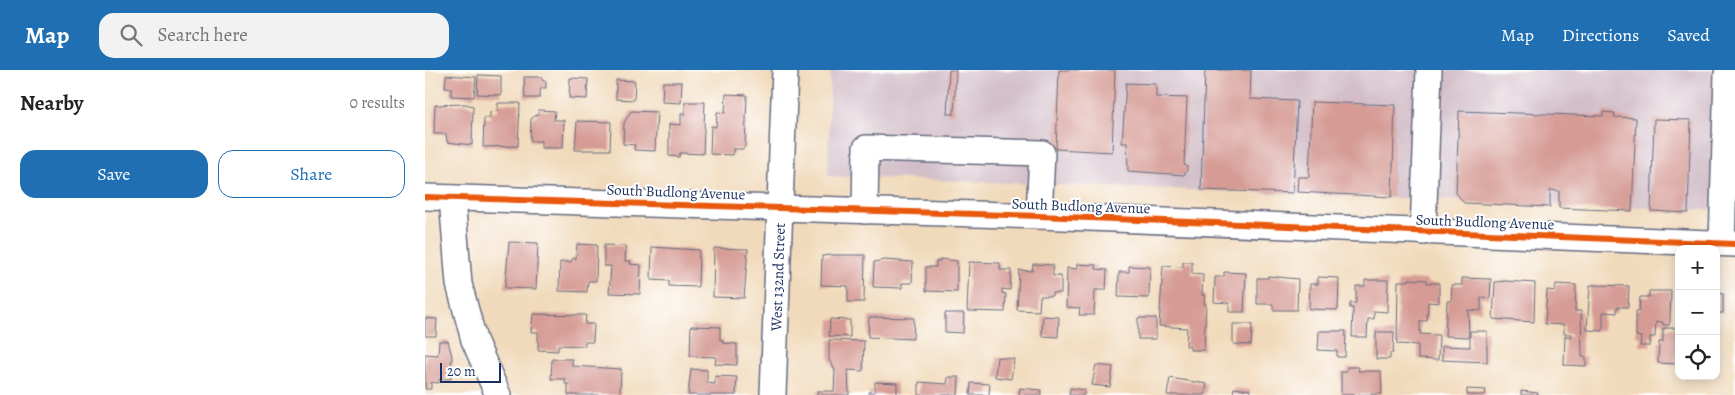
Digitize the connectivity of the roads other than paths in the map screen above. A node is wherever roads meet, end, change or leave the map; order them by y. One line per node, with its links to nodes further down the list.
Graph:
1 (785, 70): 6 (street, West 132nd Street)
2 (1429, 70): 9 (street)
3 (1727, 74): 10 (street)
4 (425, 197): 5 (street, South Budlong Avenue)
5 (452, 198): 6 (street, South Budlong Avenue); 11 (street)
6 (780, 208): 7 (street, South Budlong Avenue); 12 (street, West 132nd Street)
7 (865, 211): 8 (street, South Budlong Avenue); 8 (street)
8 (1039, 216): 9 (street, South Budlong Avenue)
9 (1423, 232): 10 (street, South Budlong Avenue)
10 (1728, 243)
11 (498, 395)
12 (773, 395)

